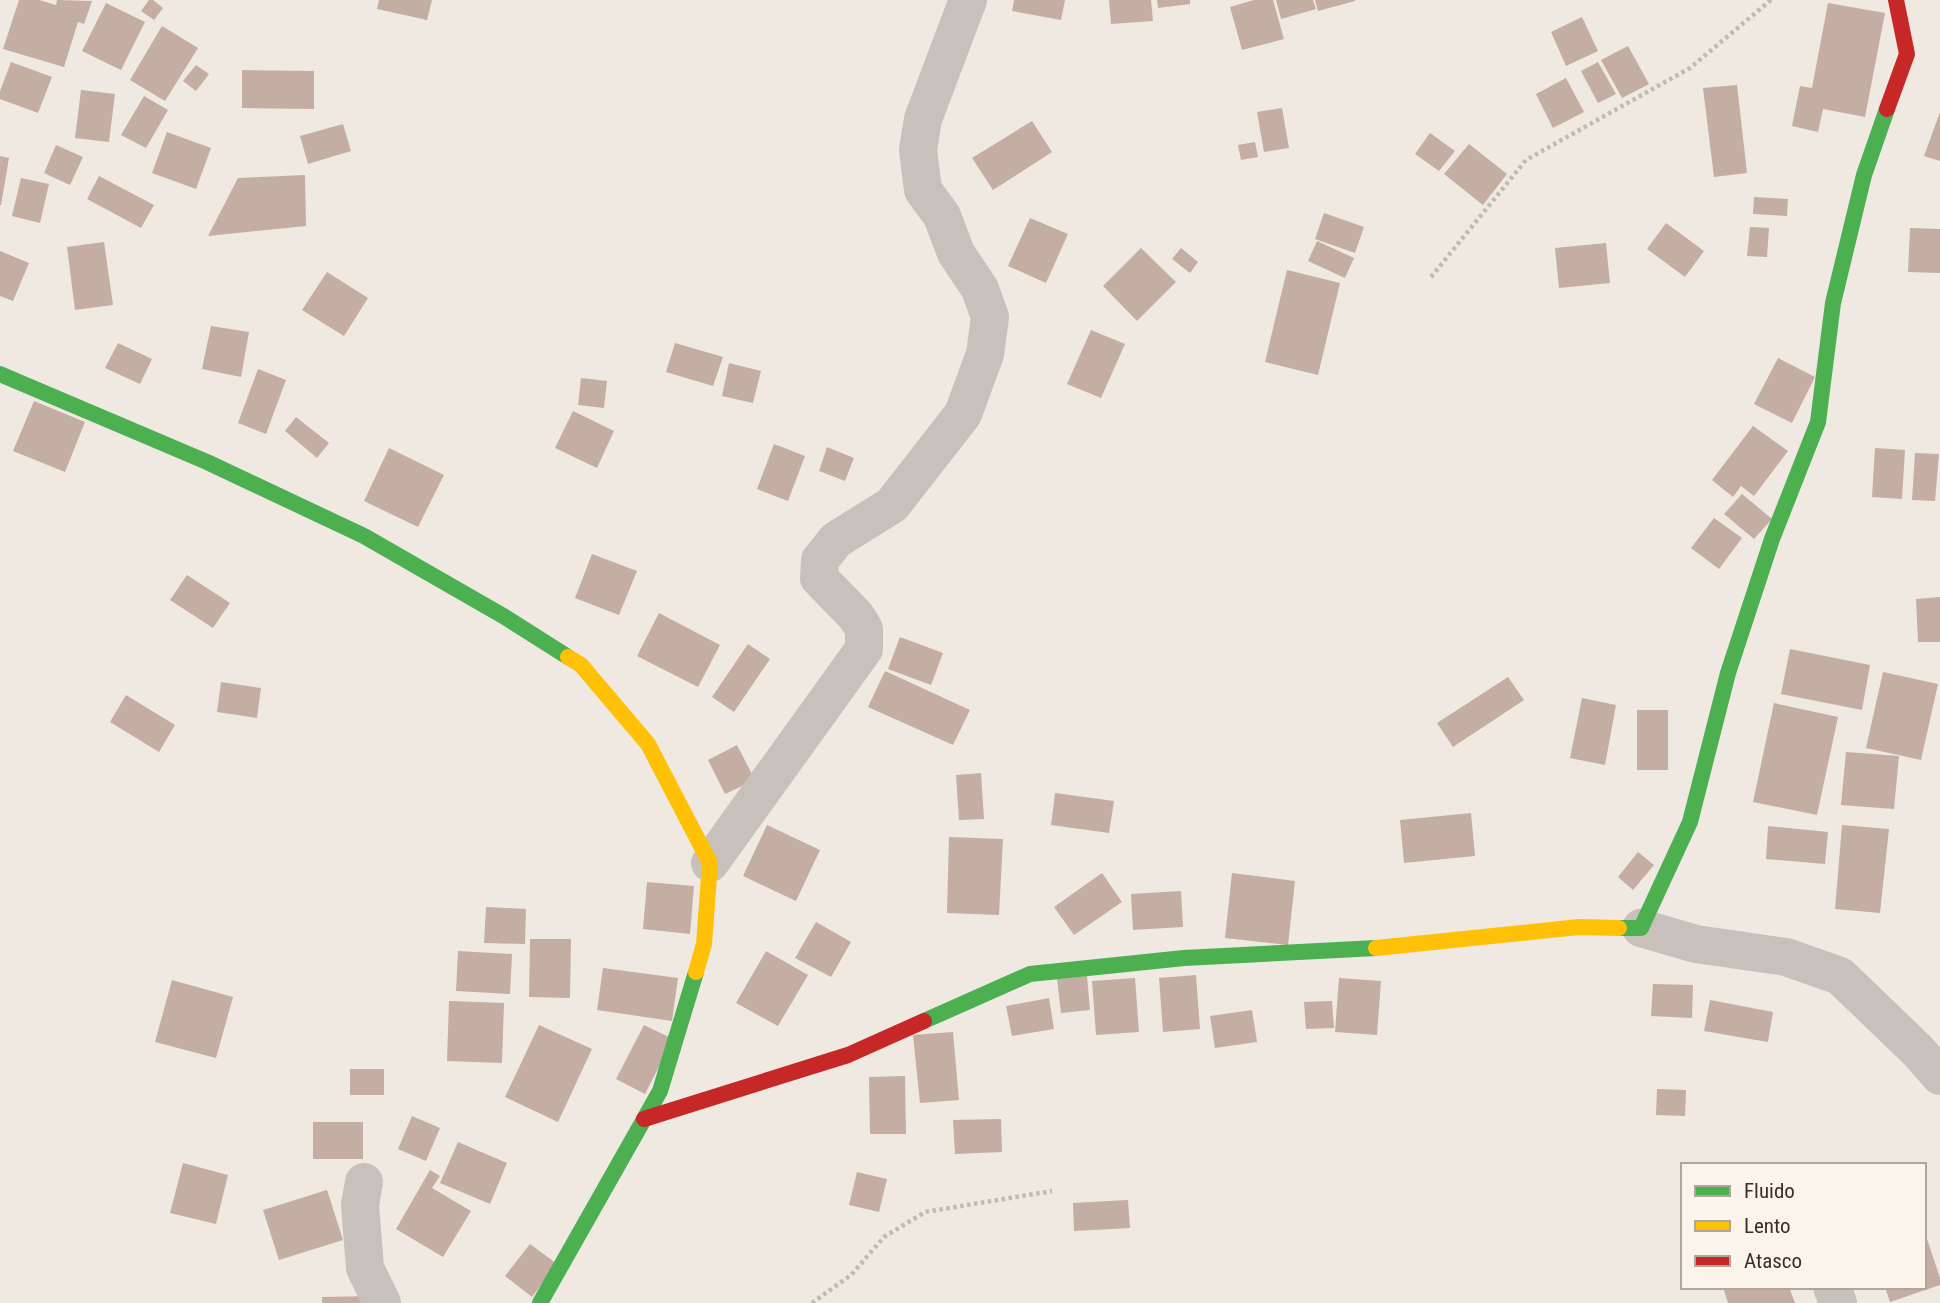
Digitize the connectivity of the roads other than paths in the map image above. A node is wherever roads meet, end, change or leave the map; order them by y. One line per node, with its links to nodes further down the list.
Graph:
1 (968, 0): 4 (street)
2 (1896, 0): 5 (street)
3 (0, 373): 4 (street)
4 (710, 863): 7 (street)
5 (1641, 928): 6 (street); 7 (street)
6 (1940, 1076)
7 (644, 1119): 10 (street)
8 (363, 1182): 9 (street)
9 (382, 1303)
10 (540, 1303)

